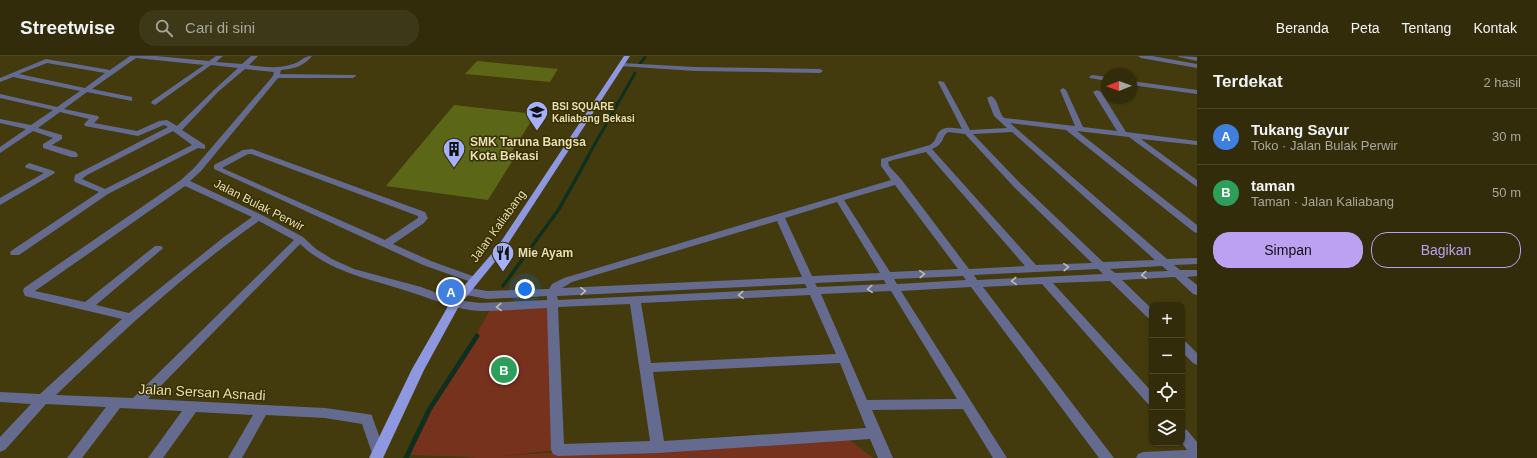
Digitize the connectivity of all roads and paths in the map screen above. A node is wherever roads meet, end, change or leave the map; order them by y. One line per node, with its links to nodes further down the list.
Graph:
1 (134, 56): 14 (street)
2 (138, 56): 10 (street)
3 (220, 56): 10 (street)
4 (255, 56): 11 (street)
5 (309, 56): 15 (street)
6 (1142, 56): 12 (street)
7 (1181, 56): 8 (street)
8 (1197, 59)
9 (626, 62): 13 (street); 70 (main road, Jalan Kaliabang)
10 (211, 63): 11 (street); 30 (street)
11 (242, 66): 15 (street); 36 (street)
12 (1197, 66)
13 (820, 71)
14 (110, 72): 16 (street); 23 (street)
15 (276, 73): 17 (street); 45 (street)
16 (12, 75): 20 (street); 23 (street)
17 (353, 76)
18 (1092, 77): 19 (street)
19 (1101, 78)
20 (0, 80)
21 (941, 82): 39 (street)
22 (1137, 84): 26 (street)
23 (85, 90): 29 (street); 31 (street)
24 (1063, 90): 37 (street)
25 (1097, 92): 40 (street)
26 (1197, 92)
27 (0, 96): 31 (street)
28 (991, 98): 32 (street)
29 (129, 99)
30 (155, 103)
31 (58, 110): 35 (street); 36 (street)
32 (1002, 120): 34 (street); 38 (street)
33 (0, 121): 35 (street)
34 (1067, 127): 37 (street); 56 (street)
35 (32, 128): 44 (street); 46 (street)
36 (176, 129): 42 (street); 51 (street)
37 (1080, 129): 40 (street)
38 (1014, 130): 39 (street); 62 (street)
39 (966, 132): 43 (street); 63 (street)
40 (1126, 134): 41 (street); 50 (street)
41 (1197, 142)
42 (198, 145): 45 (street); 51 (street)
43 (927, 148): 48 (street); 64 (street)
44 (0, 151)
45 (211, 152): 49 (street)
46 (74, 155)
47 (29, 166): 53 (street)
48 (898, 181): 52 (street); 65 (street)
49 (184, 182): 54 (street, Jalan Bulak Perwir); 81 (street)
50 (1197, 184)
51 (105, 192): 60 (street)
52 (839, 199): 55 (street); 68 (street)
53 (0, 202)
54 (259, 217): 57 (street, Jalan Bulak Perwir); 83 (street)
55 (780, 218): 71 (street); 78 (street)
56 (1197, 230)
57 (300, 239): 80 (street, Jalan Bulak Perwir); 92 (street)
58 (386, 244): 58 (street); 70 (street)
59 (158, 248): 81 (street)
60 (15, 253)
61 (1197, 261): 62 (street)
62 (1164, 262): 63 (street); 67 (street)
63 (1102, 265): 64 (street, one-way to 63); 69 (street)
64 (1033, 269): 65 (street)
65 (966, 272): 68 (street, one-way to 65); 73 (street)
66 (1197, 273): 67 (street)
67 (1177, 274): 69 (street, one-way to 69); 77 (street)
68 (886, 276): 71 (street); 74 (street)
69 (1113, 277): 72 (street); 82 (street)
70 (474, 280): 75 (main road, Jalan Kaliabang)
71 (809, 280): 76 (street); 78 (street, one-way to 71)
72 (1044, 280): 73 (street, one-way to 73); 89 (street)
73 (975, 283): 74 (street); 109 (street)
74 (893, 288): 76 (street, one-way to 76); 93 (street)
75 (465, 291): 78 (street); 80 (main road, Jalan Kaliabang)
76 (814, 291): 79 (street, one-way to 79); 85 (street)
77 (1197, 291)
78 (552, 298): 79 (street); 80 (street, Jalan Bulak Perwir, one-way to 80); 100 (street)
79 (635, 300): 87 (street)
80 (455, 304): 102 (main road, Jalan Kaliabang)
81 (86, 307): 83 (street)
82 (1149, 312)
83 (131, 317): 90 (street)
84 (1185, 348): 86 (street)
85 (842, 358): 87 (street); 94 (street)
86 (1197, 360)
87 (646, 368): 100 (street)
88 (0, 397): 90 (street, Jalan Sersan Asnadi)
89 (1149, 397)
90 (44, 399): 91 (street, Jalan Sersan Asnadi); 99 (street)
91 (118, 403): 92 (street, Jalan Sersan Asnadi); 104 (street)
92 (135, 404): 95 (street, Jalan Sersan Asnadi)
93 (966, 404): 94 (street); 108 (street)
94 (864, 405): 97 (street)
95 (193, 406): 96 (street, Jalan Sersan Asnadi); 105 (street)
96 (262, 410): 102 (street, Jalan Sersan Asnadi); 106 (street)
97 (875, 433): 100 (street); 107 (street)
98 (1185, 437): 101 (street)
99 (0, 446)
100 (658, 448)
101 (1197, 451)
102 (377, 455)
103 (1197, 455): 110 (street)
104 (74, 458)
105 (155, 458)
106 (235, 458)
107 (886, 458)
108 (1000, 458)
109 (1107, 458)
110 (1143, 458)

